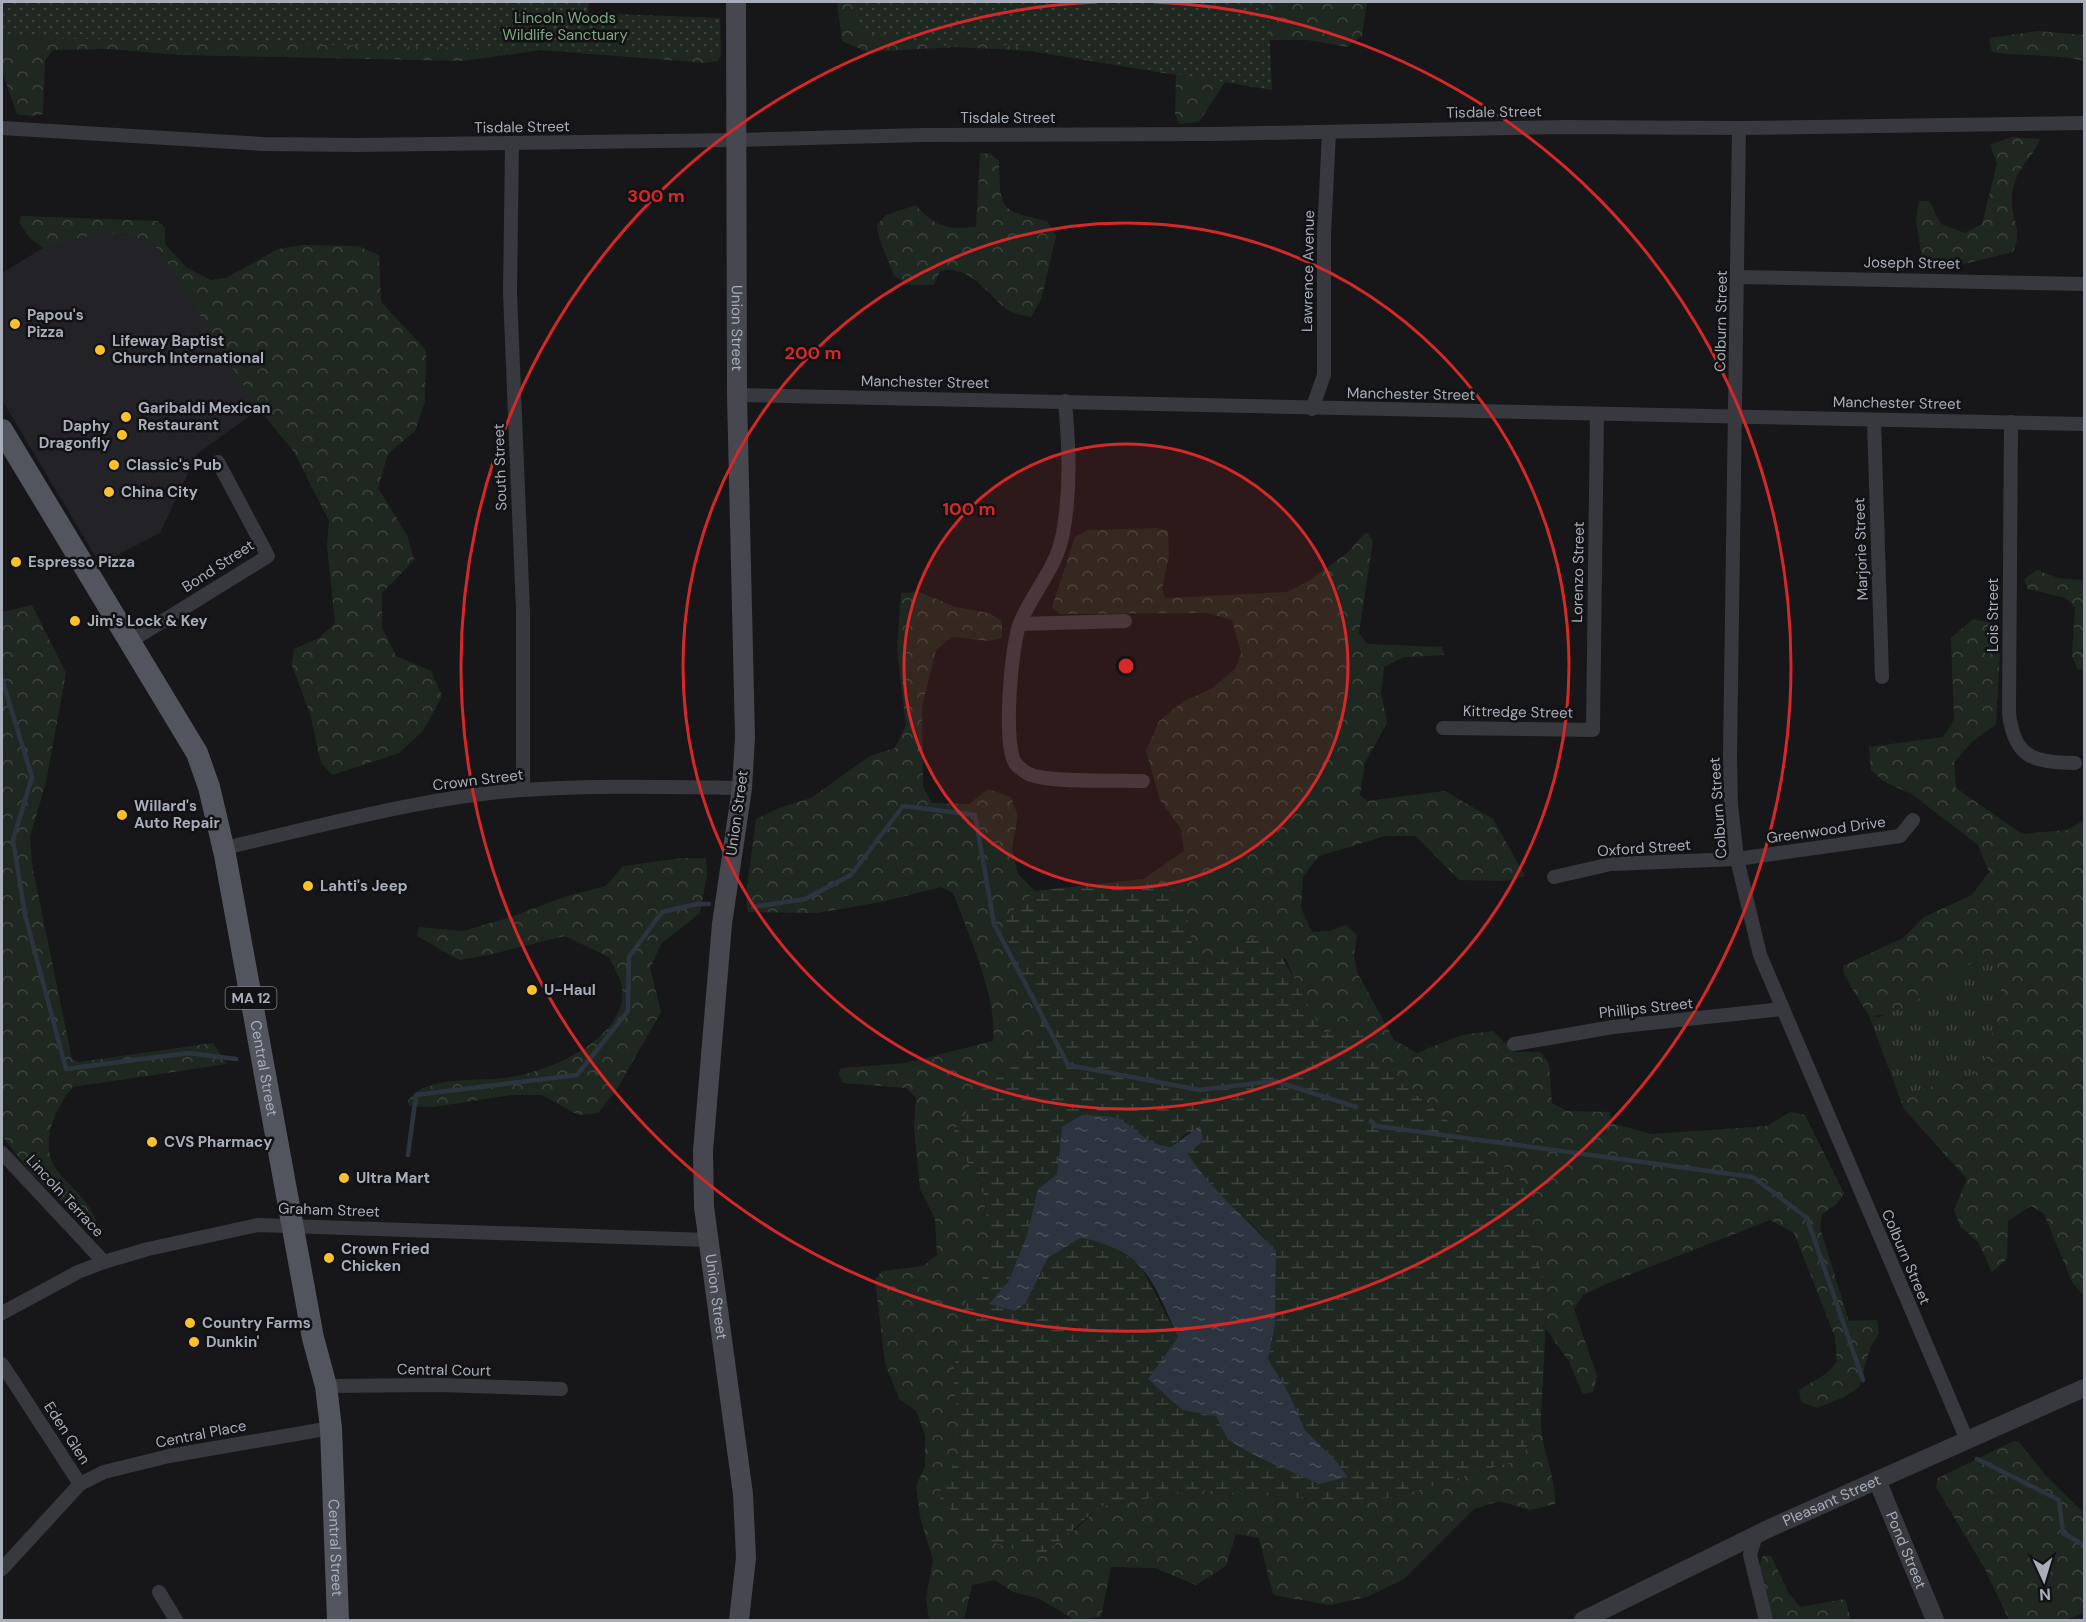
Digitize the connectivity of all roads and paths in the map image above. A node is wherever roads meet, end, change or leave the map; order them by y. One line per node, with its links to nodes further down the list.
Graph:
1 (736, 2): 6 (main road, Union Street)
2 (2085, 123): 4 (street, Tisdale Street)
3 (2, 128): 7 (street, Tisdale Street)
4 (1739, 128): 5 (street, Tisdale Street); 8 (street, Colburn Street)
5 (1329, 132): 6 (street, Tisdale Street); 12 (street, Lawrence Avenue)
6 (736, 140): 7 (street, Tisdale Street); 10 (main road, Union Street)
7 (512, 144): 29 (street, South Street)
8 (1738, 277): 9 (street, Joseph Street); 14 (street, Colburn Street)
9 (2085, 284)
10 (737, 395): 11 (street, Manchester Street); 28 (main road, Union Street)
11 (1065, 401): 12 (street, Manchester Street); 21 (street)
12 (1312, 409): 13 (street, Manchester Street)
13 (1597, 414): 14 (street, Manchester Street); 25 (street, Lorenzo Street)
14 (1736, 416): 15 (street, Manchester Street); 32 (street, Colburn Street)
15 (1874, 420): 16 (street, Manchester Street); 23 (street, Marjorie Street)
16 (2011, 422): 17 (street, Manchester Street); 26 (street, Lois Street)
17 (2085, 423)
18 (2, 430): 22 (main road, Central Street / MA 12)
19 (218, 462): 22 (street, Bond Street)
20 (1125, 621): 21 (street)
21 (1020, 624): 27 (street)
22 (129, 642): 31 (main road, Central Street / MA 12)
23 (1882, 677)
24 (1443, 728): 25 (street, Kittredge Street)
25 (1593, 730)
26 (2074, 763)
27 (1143, 781)
28 (742, 788): 29 (street, Crown Street); 38 (main road, Union Street)
29 (523, 790): 31 (street, Crown Street)
30 (1913, 820): 32 (street, Greenwood Drive)
31 (224, 848): 37 (main road, Central Street / MA 12)
32 (1737, 859): 33 (street, Oxford Street); 34 (street, Colburn Street)
33 (1554, 877)
34 (1782, 1009): 35 (street, Phillips Street); 46 (street, Colburn Street)
35 (1514, 1044)
36 (2, 1153): 39 (street, Lincoln Terrace)
37 (292, 1224): 38 (street, Graham Street); 39 (street, Graham Street); 42 (main road, Central Street / MA 12)
38 (708, 1240): 54 (main road, Union Street)
39 (104, 1262): 40 (street, Graham Street)
40 (2, 1313)
41 (2, 1364): 48 (street, Eden Glen)
42 (326, 1386): 44 (street, Central Court); 45 (main road, Central Street / MA 12)
43 (2085, 1388): 46 (street, Pleasant Street)
44 (561, 1389)
45 (331, 1428): 48 (street, Central Place); 53 (main road, Central Street / MA 12)
46 (1967, 1440): 47 (street, Pleasant Street)
47 (1877, 1480): 49 (street, Pleasant Street); 57 (street, Pond Street)
48 (80, 1484): 50 (street, Eden Glen)
49 (1756, 1535): 55 (street, Pleasant Street); 56 (street)
50 (2, 1569)
51 (159, 1592): 52 (street)
52 (176, 1620)
53 (338, 1620)
54 (739, 1620)
55 (1586, 1620)
56 (1766, 1620)
57 (1935, 1620)

